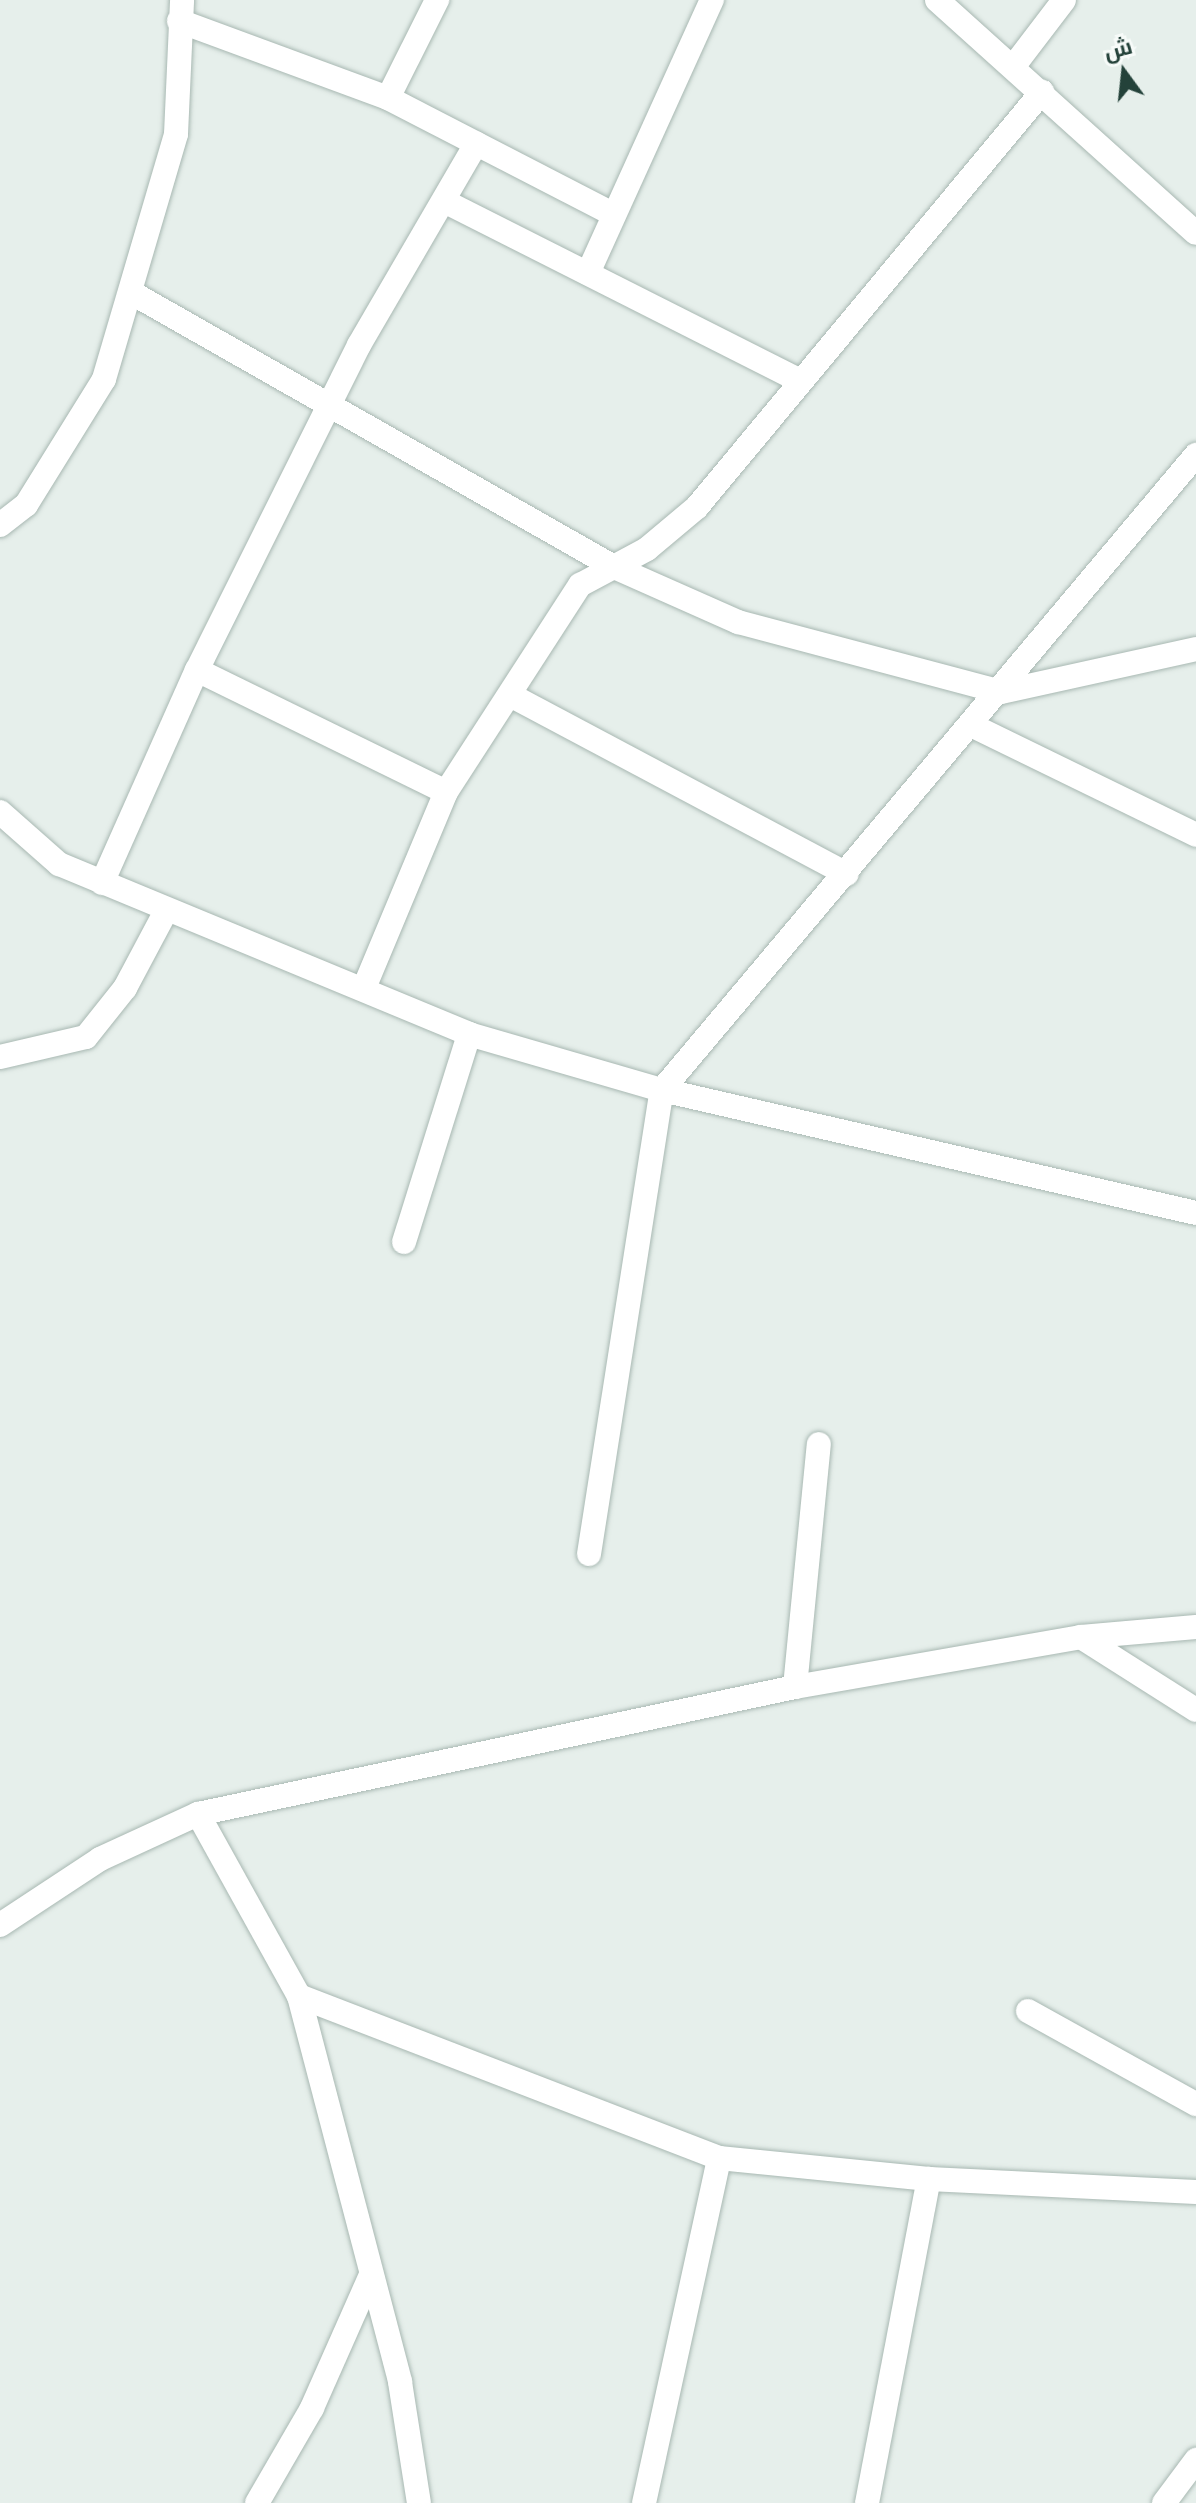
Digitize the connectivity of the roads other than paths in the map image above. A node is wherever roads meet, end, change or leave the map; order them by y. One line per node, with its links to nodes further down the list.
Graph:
1 (437, 0): 8 (street)
2 (712, 0): 11 (street)
3 (937, 0): 6 (street)
4 (1064, 0): 6 (street)
5 (181, 11): 8 (street); 14 (street)
6 (1013, 67): 7 (street)
7 (1042, 92): 12 (street); 15 (street)
8 (388, 98): 9 (street)
9 (476, 144): 10 (street); 11 (street)
10 (444, 201): 13 (street); 16 (street)
11 (611, 213): 13 (street)
12 (1196, 233)
13 (588, 273): 15 (street)
14 (132, 293): 16 (street); 18 (street)
15 (796, 379): 19 (street)
16 (331, 401): 19 (street); 21 (street)
17 (1196, 455): 22 (street)
18 (0, 525)
19 (614, 567): 22 (street); 23 (street)
20 (1196, 649): 22 (street)
21 (197, 670): 25 (street); 29 (street)
22 (1001, 692): 24 (street)
23 (512, 696): 25 (street); 28 (street)
24 (973, 726): 27 (street); 28 (street)
25 (446, 792): 31 (street)
26 (0, 812): 29 (street)
27 (1196, 835)
28 (847, 874): 34 (street)
29 (102, 883): 30 (street)
30 (166, 911): 31 (street); 33 (street)
31 (364, 988): 32 (street)
32 (469, 1034): 34 (street); 36 (street)
33 (0, 1057)
34 (662, 1090): 35 (street); 38 (street)
35 (1196, 1213)
36 (404, 1242)
37 (819, 1444): 41 (street)
38 (589, 1554)
39 (1196, 1627): 40 (street)
40 (1081, 1637): 41 (street); 42 (street)
41 (795, 1687): 43 (street)
42 (1196, 1710)
43 (198, 1814): 44 (street); 45 (street)
44 (0, 1925)
45 (299, 1996): 48 (street); 51 (street)
46 (1028, 2011): 47 (street)
47 (1196, 2104)
48 (719, 2158): 49 (street); 55 (street)
49 (929, 2179): 50 (street); 56 (street)
50 (1196, 2192)
51 (371, 2275): 53 (street); 54 (street)
52 (1196, 2460): 57 (street)
53 (257, 2503)
54 (419, 2503)
55 (644, 2503)
56 (867, 2503)
57 (1164, 2503)

